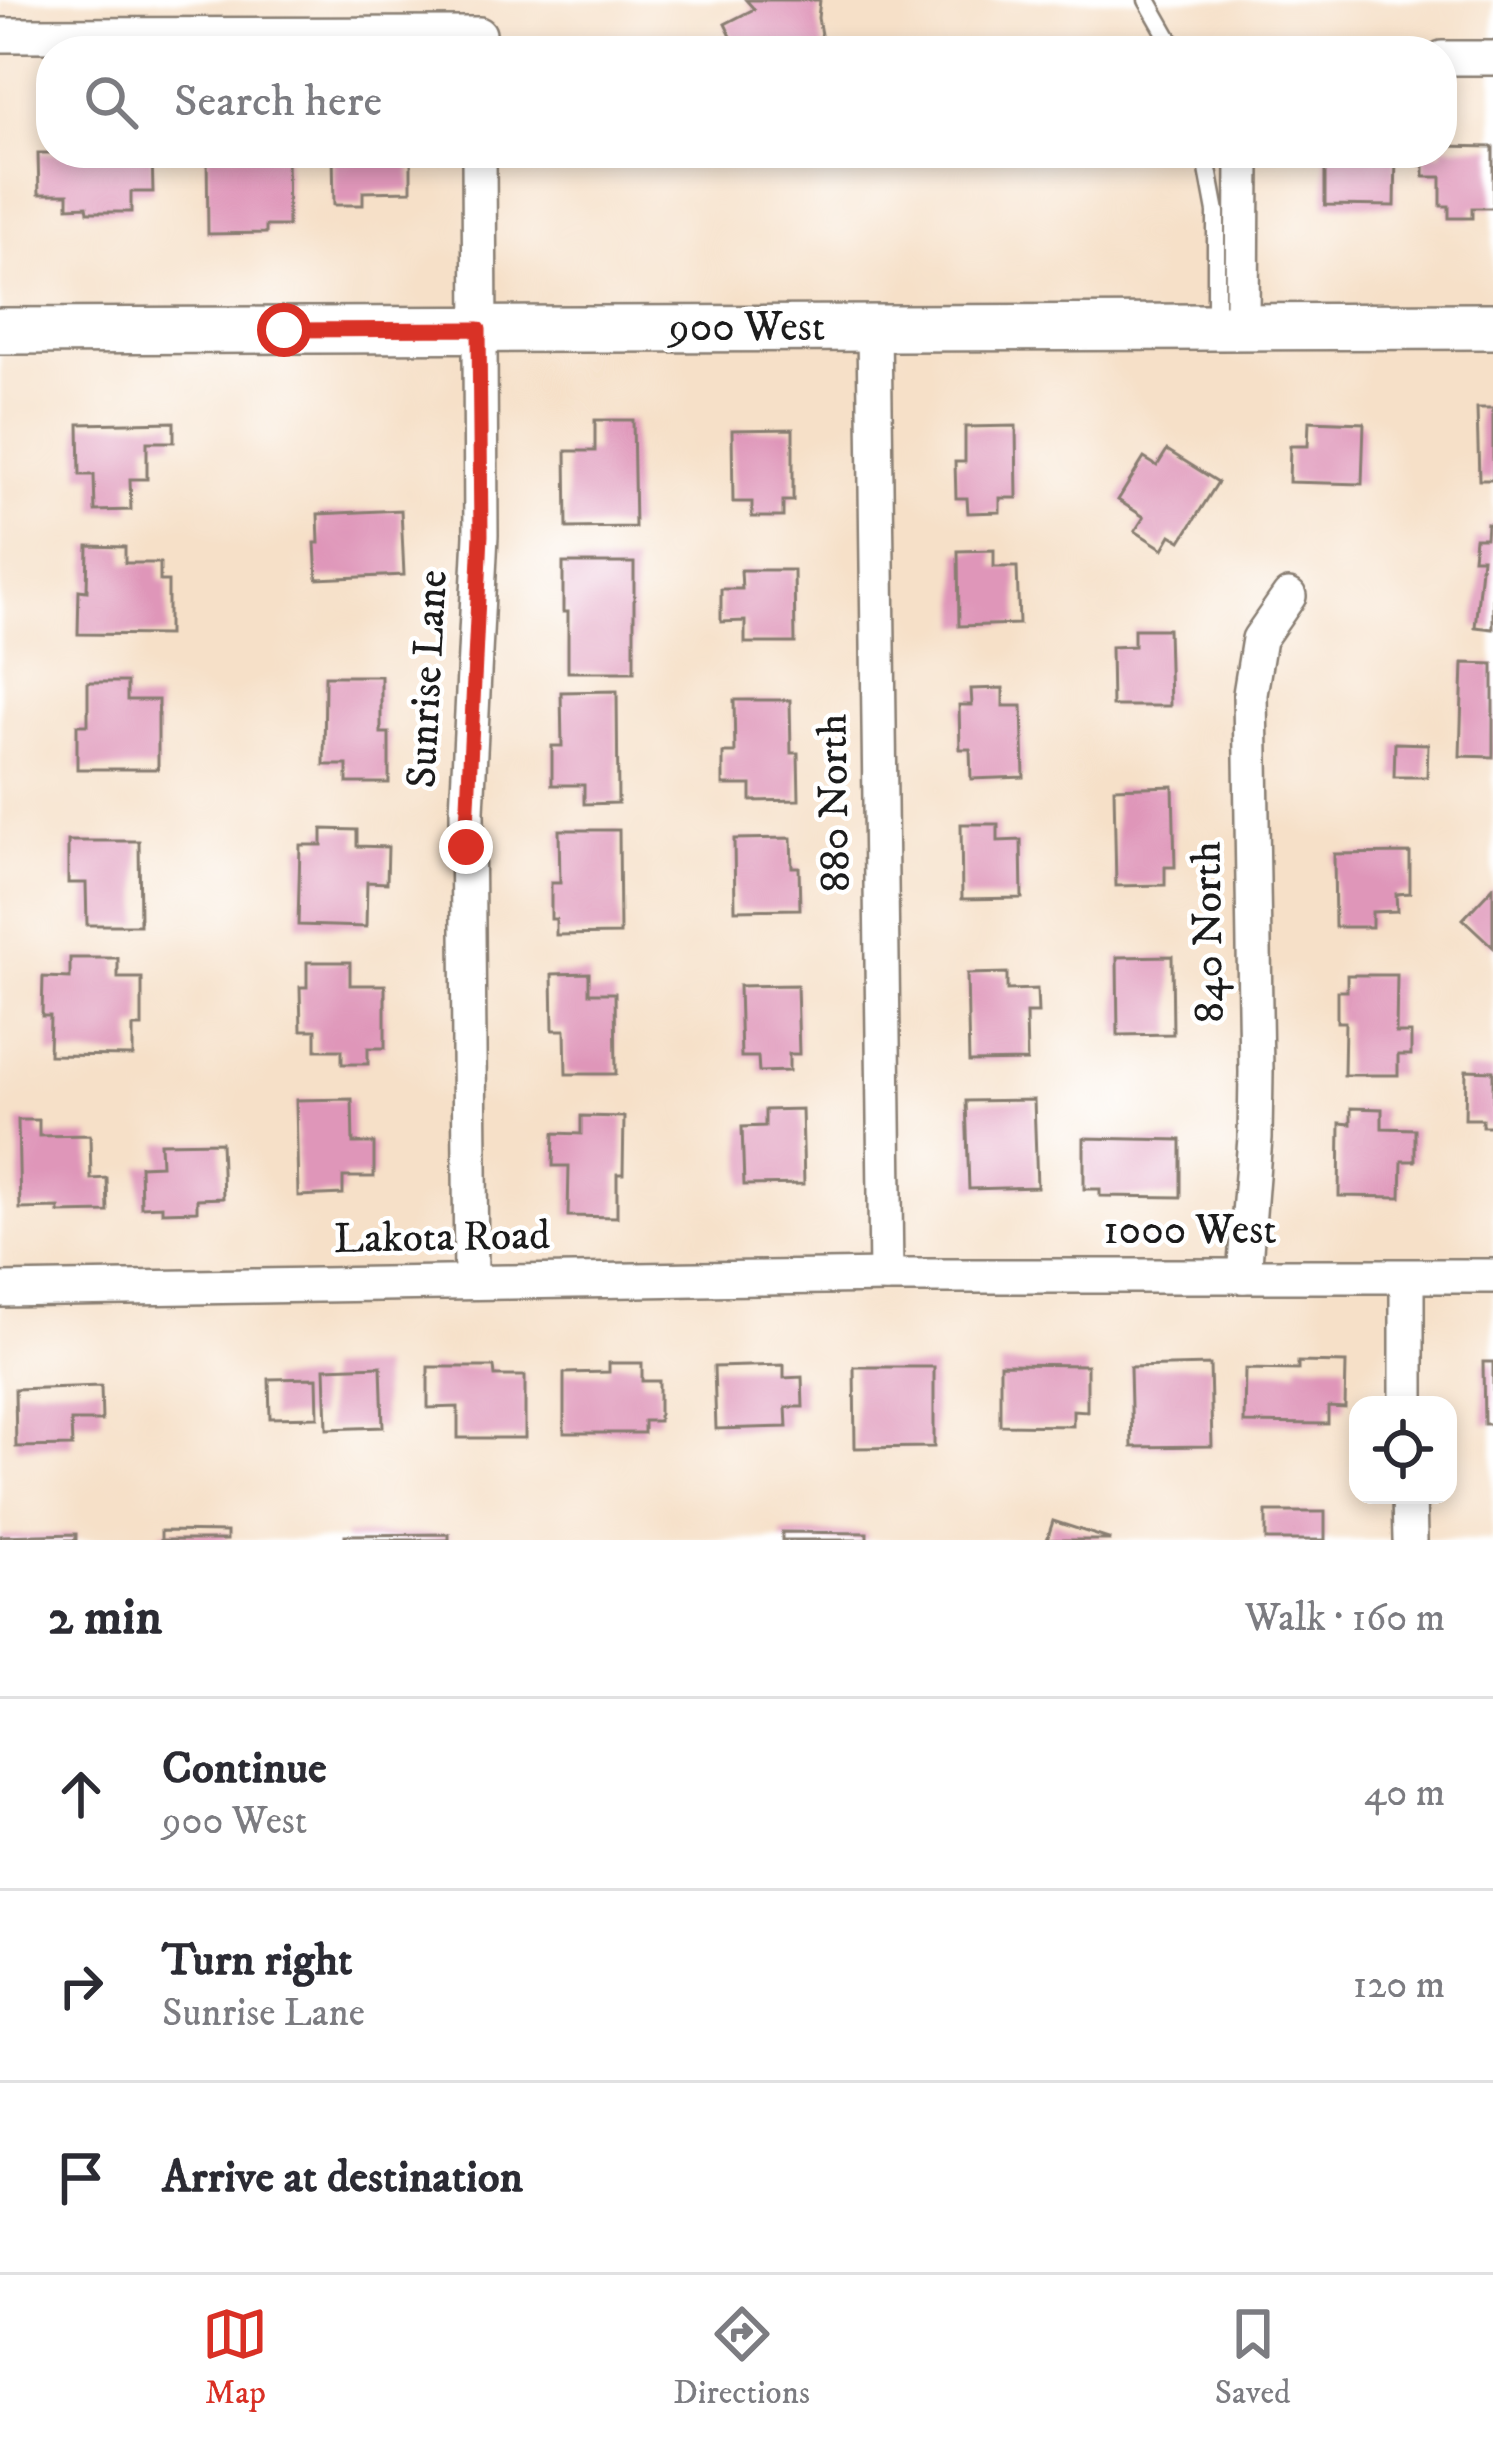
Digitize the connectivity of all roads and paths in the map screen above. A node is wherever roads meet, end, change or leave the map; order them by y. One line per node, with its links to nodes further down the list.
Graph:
1 (465, 0): 5 (street)
2 (1147, 0): 6 (lane)
3 (0, 34): 4 (street)
4 (120, 36)
5 (477, 36)
6 (1167, 36)
7 (1457, 58): 8 (street)
8 (1493, 58)
9 (479, 168): 15 (street, Sunrise Lane)
10 (1208, 168): 13 (lane)
11 (1242, 168): 13 (street)
12 (1493, 326): 13 (street, 900 West)
13 (1229, 327): 14 (street, 900 West)
14 (874, 328): 15 (street, 900 West); 18 (street, 880 North)
15 (479, 329): 16 (street, 900 West); 22 (street, Sunrise Lane)
16 (0, 331)
17 (1289, 596): 19 (street, 840 North)
18 (886, 1276): 19 (street, 1000 West); 22 (street, Lakota Road)
19 (1244, 1276): 21 (street, 1000 West)
20 (1493, 1276): 21 (street, 1000 West)
21 (1406, 1277): 24 (street)
22 (471, 1282): 23 (street, Lakota Road)
23 (0, 1290)
24 (1407, 1396)
25 (1408, 1504): 26 (street)
26 (1410, 1540)

